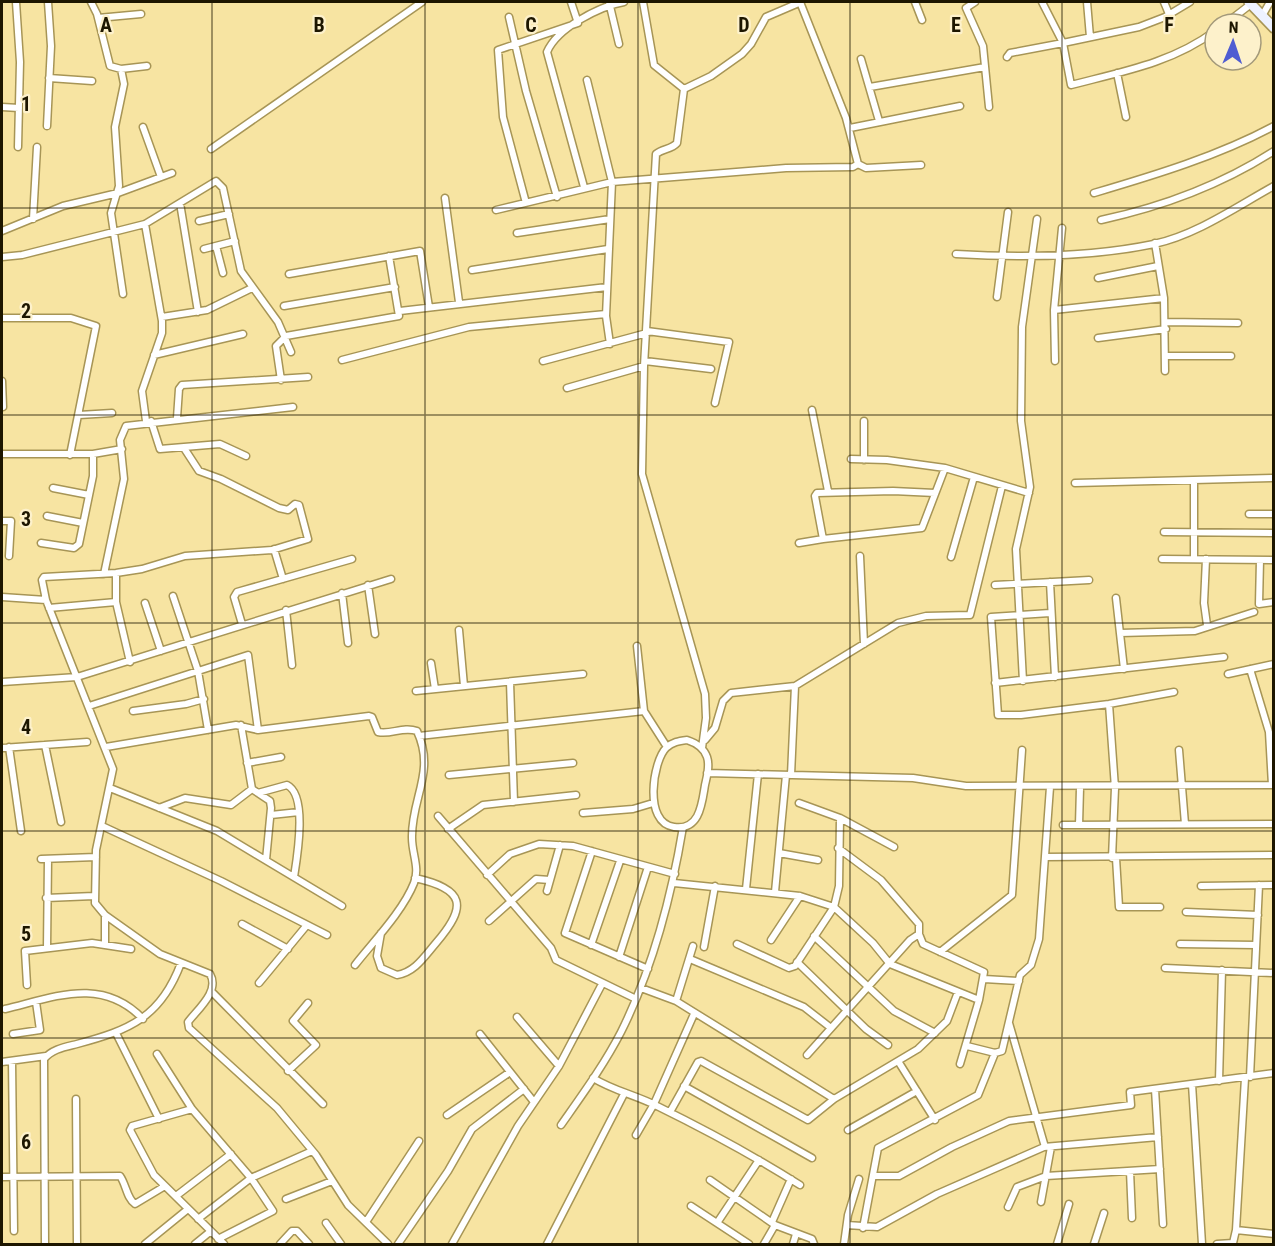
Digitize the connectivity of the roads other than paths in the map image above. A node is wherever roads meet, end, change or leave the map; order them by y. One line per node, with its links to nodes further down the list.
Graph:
1 (16, 2): 43 (street)
2 (48, 2): 35 (street)
3 (91, 2): 20 (street)
4 (422, 2): 52 (street)
5 (571, 2): 22 (street)
6 (624, 2): 15 (street)
7 (643, 2): 39 (street)
8 (800, 2): 39 (street); 49 (street)
9 (915, 2): 21 (street)
10 (975, 2): 32 (street)
11 (1042, 2): 27 (street)
12 (1088, 2): 24 (street)
13 (1164, 2): 17 (street)
14 (1190, 2): 17 (street)
15 (609, 3): 22 (street); 28 (street)
16 (141, 14): 20 (street)
17 (1169, 14): 24 (street)
18 (509, 17): 26 (street)
19 (1263, 17): 23 (main road)
20 (98, 18): 33 (street)
21 (922, 20)
22 (578, 22): 26 (street); 61 (street)
23 (1274, 28)
24 (1090, 37): 27 (street)
25 (1203, 40): 34 (street)
26 (517, 43): 64 (street); 67 (street)
27 (1063, 43): 29 (street); 34 (street)
28 (619, 44)
29 (1007, 57)
30 (861, 59): 38 (street)
31 (147, 66): 33 (street)
32 (986, 67): 38 (street); 42 (street)
33 (122, 69): 62 (street)
34 (1117, 72): 44 (street)
35 (49, 78): 37 (street); 46 (street)
36 (587, 80): 59 (street)
37 (92, 81)
38 (870, 87): 45 (street)
39 (684, 89): 58 (street)
40 (960, 106): 45 (street)
41 (2, 107): 43 (street)
42 (989, 107)
43 (19, 108): 50 (street)
44 (1126, 117)
45 (879, 121): 49 (street)
46 (47, 126)
47 (1274, 126): 63 (street)
48 (143, 127): 57 (street)
49 (850, 128): 54 (street)
50 (18, 147)
51 (37, 147): 71 (street)
52 (211, 148)
53 (1274, 151): 74 (street)
54 (858, 164): 55 (street); 58 (street)
55 (921, 165)
56 (172, 173): 57 (street)
57 (161, 177): 62 (street)
58 (655, 178): 59 (street); 114 (street)
59 (612, 182): 61 (street); 72 (street)
60 (1274, 186): 82 (street)
61 (584, 187): 64 (street)
62 (118, 193): 71 (street); 79 (street)
63 (1094, 193)
64 (557, 197): 67 (street)
65 (445, 198): 103 (street)
66 (180, 203): 70 (street); 76 (street); 108 (street)
67 (526, 203): 68 (street)
68 (496, 210)
69 (1008, 212): 91 (street)
70 (229, 214): 75 (street); 81 (street)
71 (33, 219): 78 (street)
72 (610, 219): 80 (street); 85 (street)
73 (1037, 219): 89 (street)
74 (1101, 220)
75 (199, 221)
76 (145, 224): 79 (street); 110 (street)
77 (1062, 228): 87 (street)
78 (2, 231)
79 (113, 233): 90 (street); 100 (street)
80 (517, 233)
81 (235, 241): 83 (street); 99 (street)
82 (1155, 243): 87 (street); 92 (street)
83 (216, 246): 84 (street); 94 (street)
84 (204, 249)
85 (608, 249): 93 (street); 98 (street)
86 (956, 254): 91 (street)
87 (1058, 254): 89 (street); 106 (street)
88 (389, 256): 95 (street); 97 (street); 105 (street)
89 (1031, 256): 91 (street); 159 (street)
90 (2, 257)
91 (1003, 257): 101 (street)
92 (1158, 266): 96 (street); 102 (street)
93 (472, 270)
94 (223, 273)
95 (289, 274)
96 (1098, 278)
97 (395, 287): 104 (street); 107 (street)
98 (607, 287): 103 (street); 109 (street)
99 (252, 288): 108 (street); 116 (street)
100 (123, 294)
101 (997, 297)
102 (1164, 298): 106 (street); 113 (street)
103 (459, 302): 105 (street)
104 (284, 306)
105 (429, 307): 107 (street)
106 (1054, 310): 125 (street)
107 (400, 311): 116 (street)
108 (198, 312): 110 (street)
109 (606, 314): 118 (street); 123 (street)
110 (162, 317): 120 (street)
111 (2, 318): 138 (street)
112 (1238, 322): 113 (street)
113 (1166, 326): 117 (street); 121 (street)
114 (647, 332): 118 (street); 126 (street); 133 (street)
115 (243, 334): 120 (street)
116 (286, 336): 119 (street); 130 (street)
117 (1098, 338)
118 (610, 344): 124 (street)
119 (291, 352)
120 (154, 355): 141 (street)
121 (1165, 356): 122 (street); 128 (street)
122 (1231, 356)
123 (342, 360)
124 (543, 361)
125 (1055, 361)
126 (645, 364): 127 (street); 132 (street); 245 (street)
127 (711, 369)
128 (1165, 371)
129 (308, 377): 130 (street)
130 (281, 380): 139 (street)
131 (2, 381): 134 (street)
132 (567, 388)
133 (715, 403)
134 (3, 407)
135 (292, 407): 139 (street)
136 (812, 410): 157 (street)
137 (112, 413): 138 (street)
138 (79, 415): 146 (street)
139 (177, 418): 141 (street)
140 (864, 420): 149 (street)
141 (148, 421): 142 (street); 143 (street)
142 (184, 448): 147 (street); 172 (street)
143 (122, 449): 145 (street); 183 (street)
144 (2, 454): 146 (street)
145 (93, 454): 146 (street); 160 (street)
146 (70, 455)
147 (246, 456)
148 (851, 459): 149 (street)
149 (864, 460): 150 (street)
150 (945, 468): 151 (street); 158 (street)
151 (974, 477): 155 (street); 175 (street)
152 (1274, 478): 153 (street)
153 (1194, 482): 154 (street); 167 (street)
154 (1075, 483)
155 (1002, 486): 159 (street); 211 (street)
156 (53, 488): 160 (street)
157 (828, 491): 158 (street); 169 (street)
158 (935, 493): 169 (street)
159 (1029, 494): 188 (street)
160 (89, 495): 165 (street)
161 (1250, 514): 162 (street)
162 (1274, 514)
163 (47, 516): 165 (street)
164 (2, 521): 173 (street)
165 (83, 523): 170 (street)
166 (1164, 532): 167 (street)
167 (1194, 532): 168 (street); 178 (street)
168 (1274, 533)
169 (823, 539): 171 (street)
170 (41, 543)
171 (799, 543)
172 (274, 549): 182 (street); 184 (street)
173 (9, 556)
174 (860, 556): 211 (street)
175 (951, 557)
176 (352, 559): 184 (street)
177 (1162, 559): 178 (street)
178 (1194, 559): 179 (street)
179 (1206, 559): 180 (street); 205 (street)
180 (1260, 560): 181 (street); 197 (street)
181 (1274, 560)
182 (116, 573): 183 (street); 196 (street)
183 (104, 574): 195 (street)
184 (283, 579): 204 (street)
185 (391, 579): 189 (street)
186 (1089, 580): 187 (street)
187 (1050, 582): 188 (street); 202 (street)
188 (1017, 583): 190 (street); 203 (street)
189 (368, 585): 191 (street); 208 (street)
190 (995, 585)
191 (342, 593): 200 (street); 210 (street)
192 (173, 596): 209 (street)
193 (2, 597): 195 (street)
194 (1116, 598): 207 (street)
195 (46, 600): 199 (street)
196 (116, 602): 199 (street); 215 (street)
197 (1274, 602)
198 (145, 603): 213 (street)
199 (50, 608): 224 (street)
200 (286, 610): 204 (street); 217 (street)
201 (1254, 612): 205 (street)
202 (1050, 613): 203 (street); 225 (street)
203 (1019, 615): 226 (street); 229 (street)
204 (243, 624): 209 (street)
205 (1207, 625): 207 (street)
206 (459, 630): 230 (street)
207 (1120, 633): 219 (street)
208 (375, 634)
209 (187, 642): 213 (street); 221 (street)
210 (348, 643)
211 (864, 644): 231 (street)
212 (637, 646): 239 (street)
213 (161, 651): 215 (street)
214 (1224, 657): 219 (street)
215 (129, 662): 224 (street)
216 (431, 663): 232 (street)
217 (292, 664)
218 (1274, 664): 220 (street)
219 (1124, 669): 225 (street)
220 (1250, 669): 222 (street); 262 (street)
221 (198, 671): 235 (street); 237 (street); 243 (street)
222 (1228, 674)
223 (583, 675): 228 (street)
224 (77, 677): 227 (street); 237 (street)
225 (1055, 677): 226 (street)
226 (1023, 681): 229 (street)
227 (2, 682)
228 (510, 682): 230 (street); 241 (street)
229 (994, 683): 236 (street)
230 (464, 686): 232 (street)
231 (795, 686): 245 (street); 261 (street)
232 (435, 689): 233 (street)
233 (416, 691)
234 (1174, 692): 236 (street)
235 (204, 699): 238 (street); 242 (street)
236 (1109, 704): 268 (street)
237 (89, 706): 249 (street)
238 (133, 711)
239 (644, 711): 241 (street); 250 (street)
240 (241, 725): 242 (street); 243 (street); 255 (street)
241 (512, 726): 244 (street); 257 (street)
242 (208, 730): 249 (street)
243 (258, 730): 244 (street)
244 (419, 736): 306 (street)
245 (705, 740): 251 (street)
246 (87, 742): 247 (street)
247 (45, 745): 248 (street); 280 (street)
248 (5, 747): 289 (street)
249 (106, 747): 265 (street)
250 (667, 747): 251 (street); 272 (street)
251 (702, 748): 258 (street)
252 (1022, 750): 266 (street)
253 (1179, 750): 264 (street)
254 (281, 757): 255 (street)
255 (247, 763): 269 (street)
256 (573, 763): 257 (street)
257 (513, 769): 260 (street); 271 (street)
258 (707, 773): 259 (street); 287 (street)
259 (758, 774): 261 (street); 313 (street)
260 (449, 775)
261 (788, 775): 266 (street); 294 (street)
262 (1273, 785): 264 (street)
263 (1050, 787): 266 (street); 267 (street); 297 (street)
264 (1182, 787): 268 (street); 281 (street)
265 (110, 788): 274 (street); 286 (street)
266 (1020, 788): 344 (street)
267 (1080, 788): 268 (street); 284 (street)
268 (1115, 788): 285 (street)
269 (255, 791): 274 (street); 275 (street); 277 (street)
270 (576, 795): 271 (street)
271 (514, 802): 288 (street)
272 (653, 803): 276 (street); 287 (street)
273 (799, 803): 279 (street)
274 (159, 808): 299 (street)
275 (299, 812): 277 (street); 305 (street)
276 (583, 813)
277 (271, 815): 299 (street)
278 (438, 816): 288 (street)
279 (840, 818): 291 (street); 292 (street)
280 (61, 822)
281 (1185, 824): 282 (street); 285 (street)
282 (1274, 824)
283 (1063, 825): 284 (street)
284 (1079, 825): 285 (street)
285 (1115, 825): 298 (street)
286 (102, 826): 296 (street); 328 (street)
287 (683, 827): 303 (street)
288 (448, 829): 304 (street)
289 (21, 831)
290 (560, 845): 293 (street); 304 (street); 307 (street)
291 (894, 847)
292 (838, 848): 321 (street); 330 (street)
293 (592, 851): 301 (street); 337 (street)
294 (779, 853): 300 (street); 315 (street)
295 (1274, 855): 298 (street)
296 (96, 857): 316 (street); 318 (street)
297 (1045, 857): 298 (street); 357 (street)
298 (1114, 858): 322 (street)
299 (266, 860): 305 (street)
300 (818, 860)
301 (620, 861): 302 (street); 337 (street)
302 (648, 867): 303 (street); 345 (street)
303 (675, 874): 308 (street)
304 (487, 875): 319 (street)
305 (294, 877): 320 (street)
306 (415, 878): 329 (street); 329 (street)
307 (550, 880): 314 (street); 319 (street)
308 (674, 883): 311 (street); 352 (street)
309 (1259, 885): 310 (street); 312 (street); 325 (street)
310 (1274, 885)
311 (715, 886): 313 (street); 340 (street)
312 (1201, 886)
313 (746, 889): 315 (street)
314 (547, 891)
315 (775, 892): 317 (street)
316 (94, 896): 318 (street); 324 (street)
317 (800, 896): 321 (street); 333 (street)
318 (46, 898): 341 (street)
319 (510, 901): 326 (street); 359 (street)
320 (342, 906)
321 (834, 907): 332 (street); 349 (street)
322 (1160, 907)
323 (1186, 912): 325 (street)
324 (105, 915): 334 (street); 348 (street)
325 (1258, 915): 338 (street)
326 (489, 921)
327 (242, 924): 342 (street)
328 (307, 925): 331 (street); 342 (street)
329 (381, 932): 350 (street)
330 (918, 934): 344 (street); 349 (street)
331 (327, 935)
332 (814, 936): 347 (street); 361 (street)
333 (771, 940)
334 (105, 944): 341 (street); 343 (street)
335 (737, 944): 347 (street)
336 (1180, 944): 338 (street)
337 (591, 945): 345 (street)
338 (1256, 945): 354 (street)
339 (693, 946): 346 (street)
340 (704, 947)
341 (47, 948): 360 (street)
342 (288, 949): 358 (street)
343 (131, 950)
344 (940, 952): 356 (street)
345 (619, 957): 352 (street)
346 (690, 959): 367 (street); 376 (street)
347 (797, 962): 371 (street)
348 (181, 963): 363 (street); 374 (street)
349 (890, 964): 361 (street); 364 (street)
350 (355, 966)
351 (1165, 968): 353 (street)
352 (648, 969): 362 (street)
353 (1222, 970): 354 (street); 397 (street)
354 (1255, 971): 355 (street); 396 (street)
355 (1274, 973)
356 (984, 979): 357 (street); 366 (street)
357 (1019, 981): 375 (street)
358 (259, 983)
359 (602, 984): 365 (street); 391 (street)
360 (27, 985)
361 (866, 987): 371 (street); 378 (street)
362 (641, 988): 365 (street); 367 (street)
363 (212, 992): 392 (street); 421 (street)
364 (958, 992): 366 (street); 378 (street)
365 (634, 998): 395 (street)
366 (979, 1000): 382 (street)
367 (676, 1001): 372 (street)
368 (36, 1002): 370 (street); 374 (street); 379 (street)
369 (308, 1003): 392 (street)
370 (5, 1009)
371 (846, 1010): 376 (street); 381 (street)
372 (694, 1014): 404 (street); 408 (street)
373 (517, 1017): 391 (street)
374 (143, 1019): 377 (street)
375 (1009, 1022): 383 (street); 412 (street)
376 (831, 1028): 385 (street)
377 (116, 1033): 386 (street); 413 (street)
378 (935, 1033): 388 (street)
379 (13, 1034)
380 (480, 1034): 393 (street)
381 (888, 1045)
382 (967, 1046): 383 (street); 390 (street)
383 (995, 1053): 414 (street)
384 (157, 1054): 409 (street)
385 (807, 1055)
386 (47, 1056): 387 (street); 427 (street)
387 (12, 1061): 389 (street); 432 (street)
388 (898, 1061): 402 (street); 404 (street)
389 (2, 1062)
390 (960, 1064)
391 (559, 1066): 406 (street)
392 (288, 1071): 407 (street)
393 (510, 1072): 400 (street); 411 (street)
394 (1274, 1073): 396 (street)
395 (594, 1078): 403 (street); 415 (street)
396 (1247, 1078): 397 (street); 458 (street)
397 (1219, 1081): 398 (street)
398 (1192, 1084): 401 (street); 483 (street)
399 (684, 1086): 404 (street); 410 (street); 423 (street)
400 (524, 1089): 406 (street); 474 (street)
401 (1155, 1089): 412 (street); 418 (street)
402 (917, 1091): 414 (street); 416 (street)
403 (624, 1094): 408 (street); 475 (street)
404 (834, 1099)
405 (76, 1100): 428 (street)
406 (534, 1102): 464 (street)
407 (322, 1104)
408 (654, 1104): 410 (street); 417 (street)
409 (192, 1109): 413 (street); 422 (street)
410 (670, 1112): 424 (street)
411 (447, 1115)
412 (1037, 1117): 420 (street); 429 (street)
413 (159, 1119): 438 (street)
414 (935, 1120): 429 (street)
415 (561, 1125)
416 (848, 1130)
417 (636, 1135)
418 (1158, 1137): 420 (street); 425 (street)
419 (419, 1142): 451 (street)
420 (1048, 1147): 430 (street); 457 (street)
421 (312, 1151): 433 (street); 437 (street)
422 (231, 1154): 433 (street); 440 (street)
423 (812, 1158)
424 (759, 1160): 434 (street); 441 (street)
425 (1160, 1169): 426 (street); 455 (street)
426 (1130, 1171): 430 (street); 449 (street)
427 (44, 1176): 428 (street); 432 (street); 465 (street)
428 (78, 1176): 438 (street); 466 (street)
429 (875, 1176): 457 (street)
430 (1046, 1176): 443 (street); 446 (street)
431 (2, 1177): 432 (street)
432 (13, 1177): 459 (street)
433 (251, 1178): 450 (street); 463 (street)
434 (791, 1179): 439 (street); 454 (street)
435 (860, 1179): 456 (street)
436 (710, 1180): 441 (street)
437 (332, 1181): 442 (street); 451 (street)
438 (165, 1185): 440 (street)
439 (800, 1185)
440 (176, 1196): 447 (street)
441 (734, 1197): 453 (street); 454 (street)
442 (286, 1199)
443 (1041, 1202)
444 (1069, 1204): 481 (street)
445 (691, 1206): 453 (street)
446 (1008, 1207)
447 (188, 1209): 450 (street); 467 (street)
448 (1104, 1213): 482 (street)
449 (1132, 1218)
450 (198, 1219): 460 (street)
451 (366, 1222): 473 (street)
452 (326, 1223): 472 (street)
453 (717, 1223): 476 (street)
454 (774, 1224): 461 (street); 477 (street)
455 (1163, 1224)
456 (847, 1225): 457 (street); 480 (street)
457 (863, 1227)
458 (1236, 1230): 462 (street); 484 (street)
459 (14, 1231)
460 (211, 1231): 463 (street); 468 (street)
461 (796, 1233): 478 (street); 479 (street)
462 (1274, 1234)
463 (218, 1239): 469 (street)
464 (453, 1244)
465 (45, 1245)
466 (77, 1245)
467 (145, 1245)
468 (195, 1245)
469 (224, 1245)
470 (280, 1245): 471 (street)
471 (309, 1245)
472 (341, 1245)
473 (388, 1245)
474 (399, 1245)
475 (547, 1245)
476 (749, 1245)
477 (764, 1245)
478 (793, 1245)
479 (814, 1245)
480 (844, 1245)
481 (1057, 1245)
482 (1094, 1245)
483 (1202, 1245)
484 (1216, 1245)

